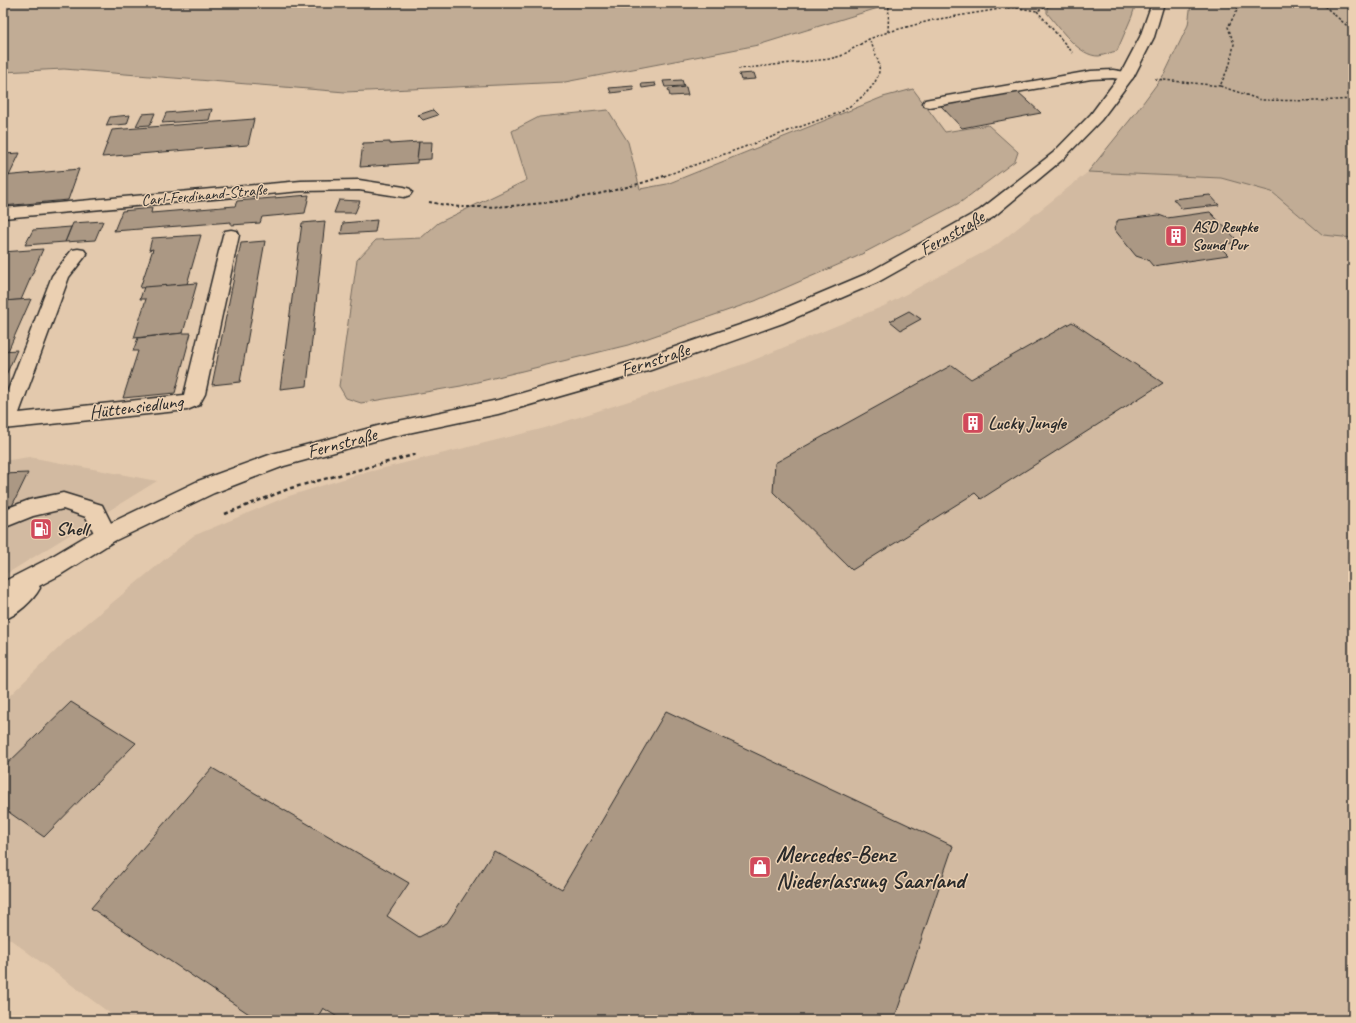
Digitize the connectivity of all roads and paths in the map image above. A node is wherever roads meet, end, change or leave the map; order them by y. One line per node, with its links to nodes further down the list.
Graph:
1 (889, 3): 10 (path)
2 (1055, 3): 8 (path)
3 (1158, 3): 14 (main road, Fernstraße)
4 (1218, 3): 7 (path)
5 (1241, 3): 7 (path)
6 (1321, 3): 9 (path)
7 (1239, 8): 15 (path)
8 (1037, 11): 10 (path); 13 (path)
9 (1353, 31)
10 (888, 32): 11 (path)
11 (869, 39): 12 (path); 18 (path)
12 (738, 69)
13 (1091, 75): 14 (main road); 17 (main road)
14 (1127, 76): 15 (path); 24 (main road, Fernstraße)
15 (1220, 86): 16 (path)
16 (1353, 99)
17 (930, 103)
18 (404, 192): 19 (main road, Carl-Ferdinand-Straße)
19 (3, 213)
20 (231, 235): 22 (main road, Hüttensiedlung)
21 (78, 254): 22 (main road, Hüttensiedlung)
22 (4, 422)
23 (3, 519): 24 (main road)
24 (106, 535): 25 (main road, Fernstraße)
25 (52, 568): 26 (main road, Fernstraße); 27 (main road, Fernstraße)
26 (3, 593)
27 (3, 610)

